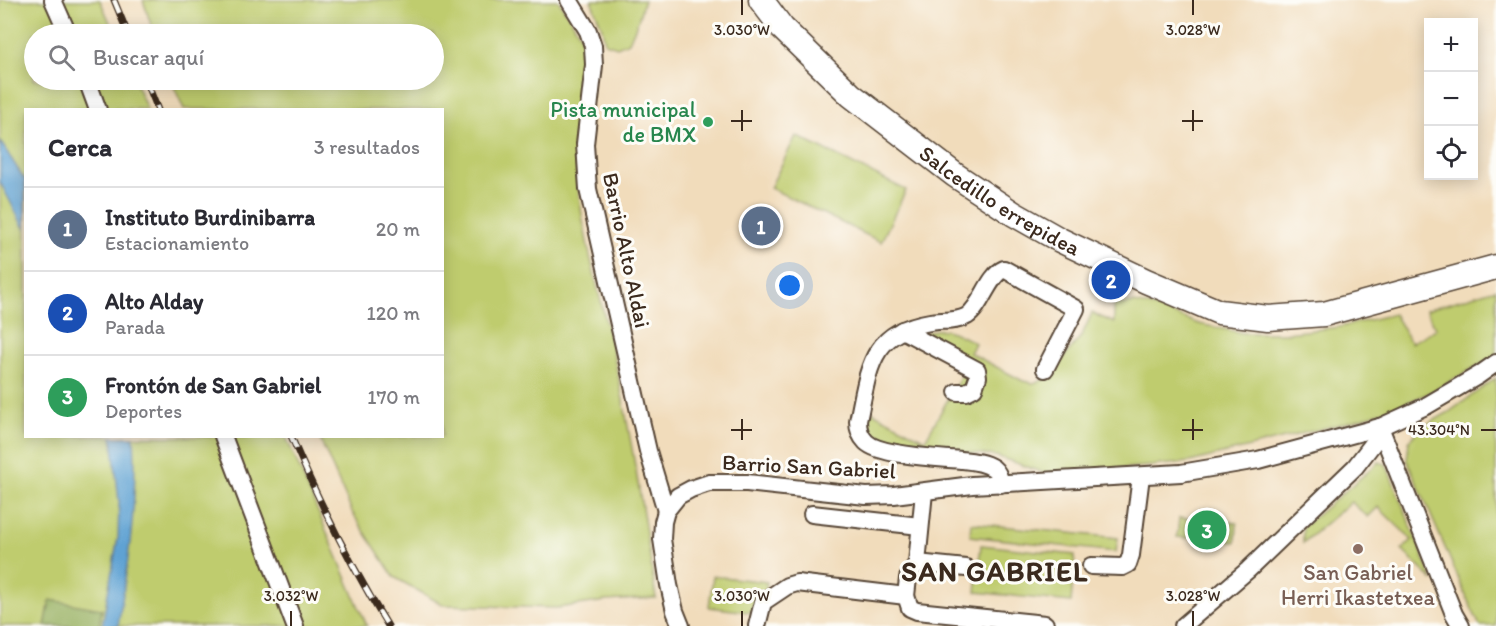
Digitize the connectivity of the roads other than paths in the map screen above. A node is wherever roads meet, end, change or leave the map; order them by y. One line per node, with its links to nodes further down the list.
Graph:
1 (53, 0): 4 (street)
2 (569, 0): 17 (street, Barrio Alto Aldai)
3 (761, 0): 7 (street, Salcedillo errepidea)
4 (64, 24)
5 (91, 90): 6 (street)
6 (98, 108)
7 (1496, 267)
8 (902, 330): 10 (street, Barrio San Gabriel); 11 (street); 15 (street, Barrio San Gabriel)
9 (1496, 363): 12 (street, Barrio San Gabriel)
10 (1045, 369)
11 (957, 393)
12 (1380, 427): 14 (street, Barrio San Gabriel); 28 (street); 29 (street)
13 (224, 438): 24 (street)
14 (1141, 476): 15 (street, Barrio San Gabriel); 21 (street)
15 (1002, 484): 16 (street, Barrio San Gabriel)
16 (924, 492): 17 (street, Barrio San Gabriel); 19 (street, Barrio San Gabriel)
17 (666, 511): 26 (street)
18 (812, 514): 19 (street)
19 (920, 526): 20 (street, Barrio San Gabriel)
20 (917, 563): 22 (street); 23 (street, Barrio San Gabriel)
21 (1091, 566)
22 (966, 568)
23 (906, 596): 25 (street); 27 (street)
24 (292, 619)
25 (1046, 624)
26 (681, 626)
27 (757, 626)
28 (1183, 626)
29 (1461, 626)

